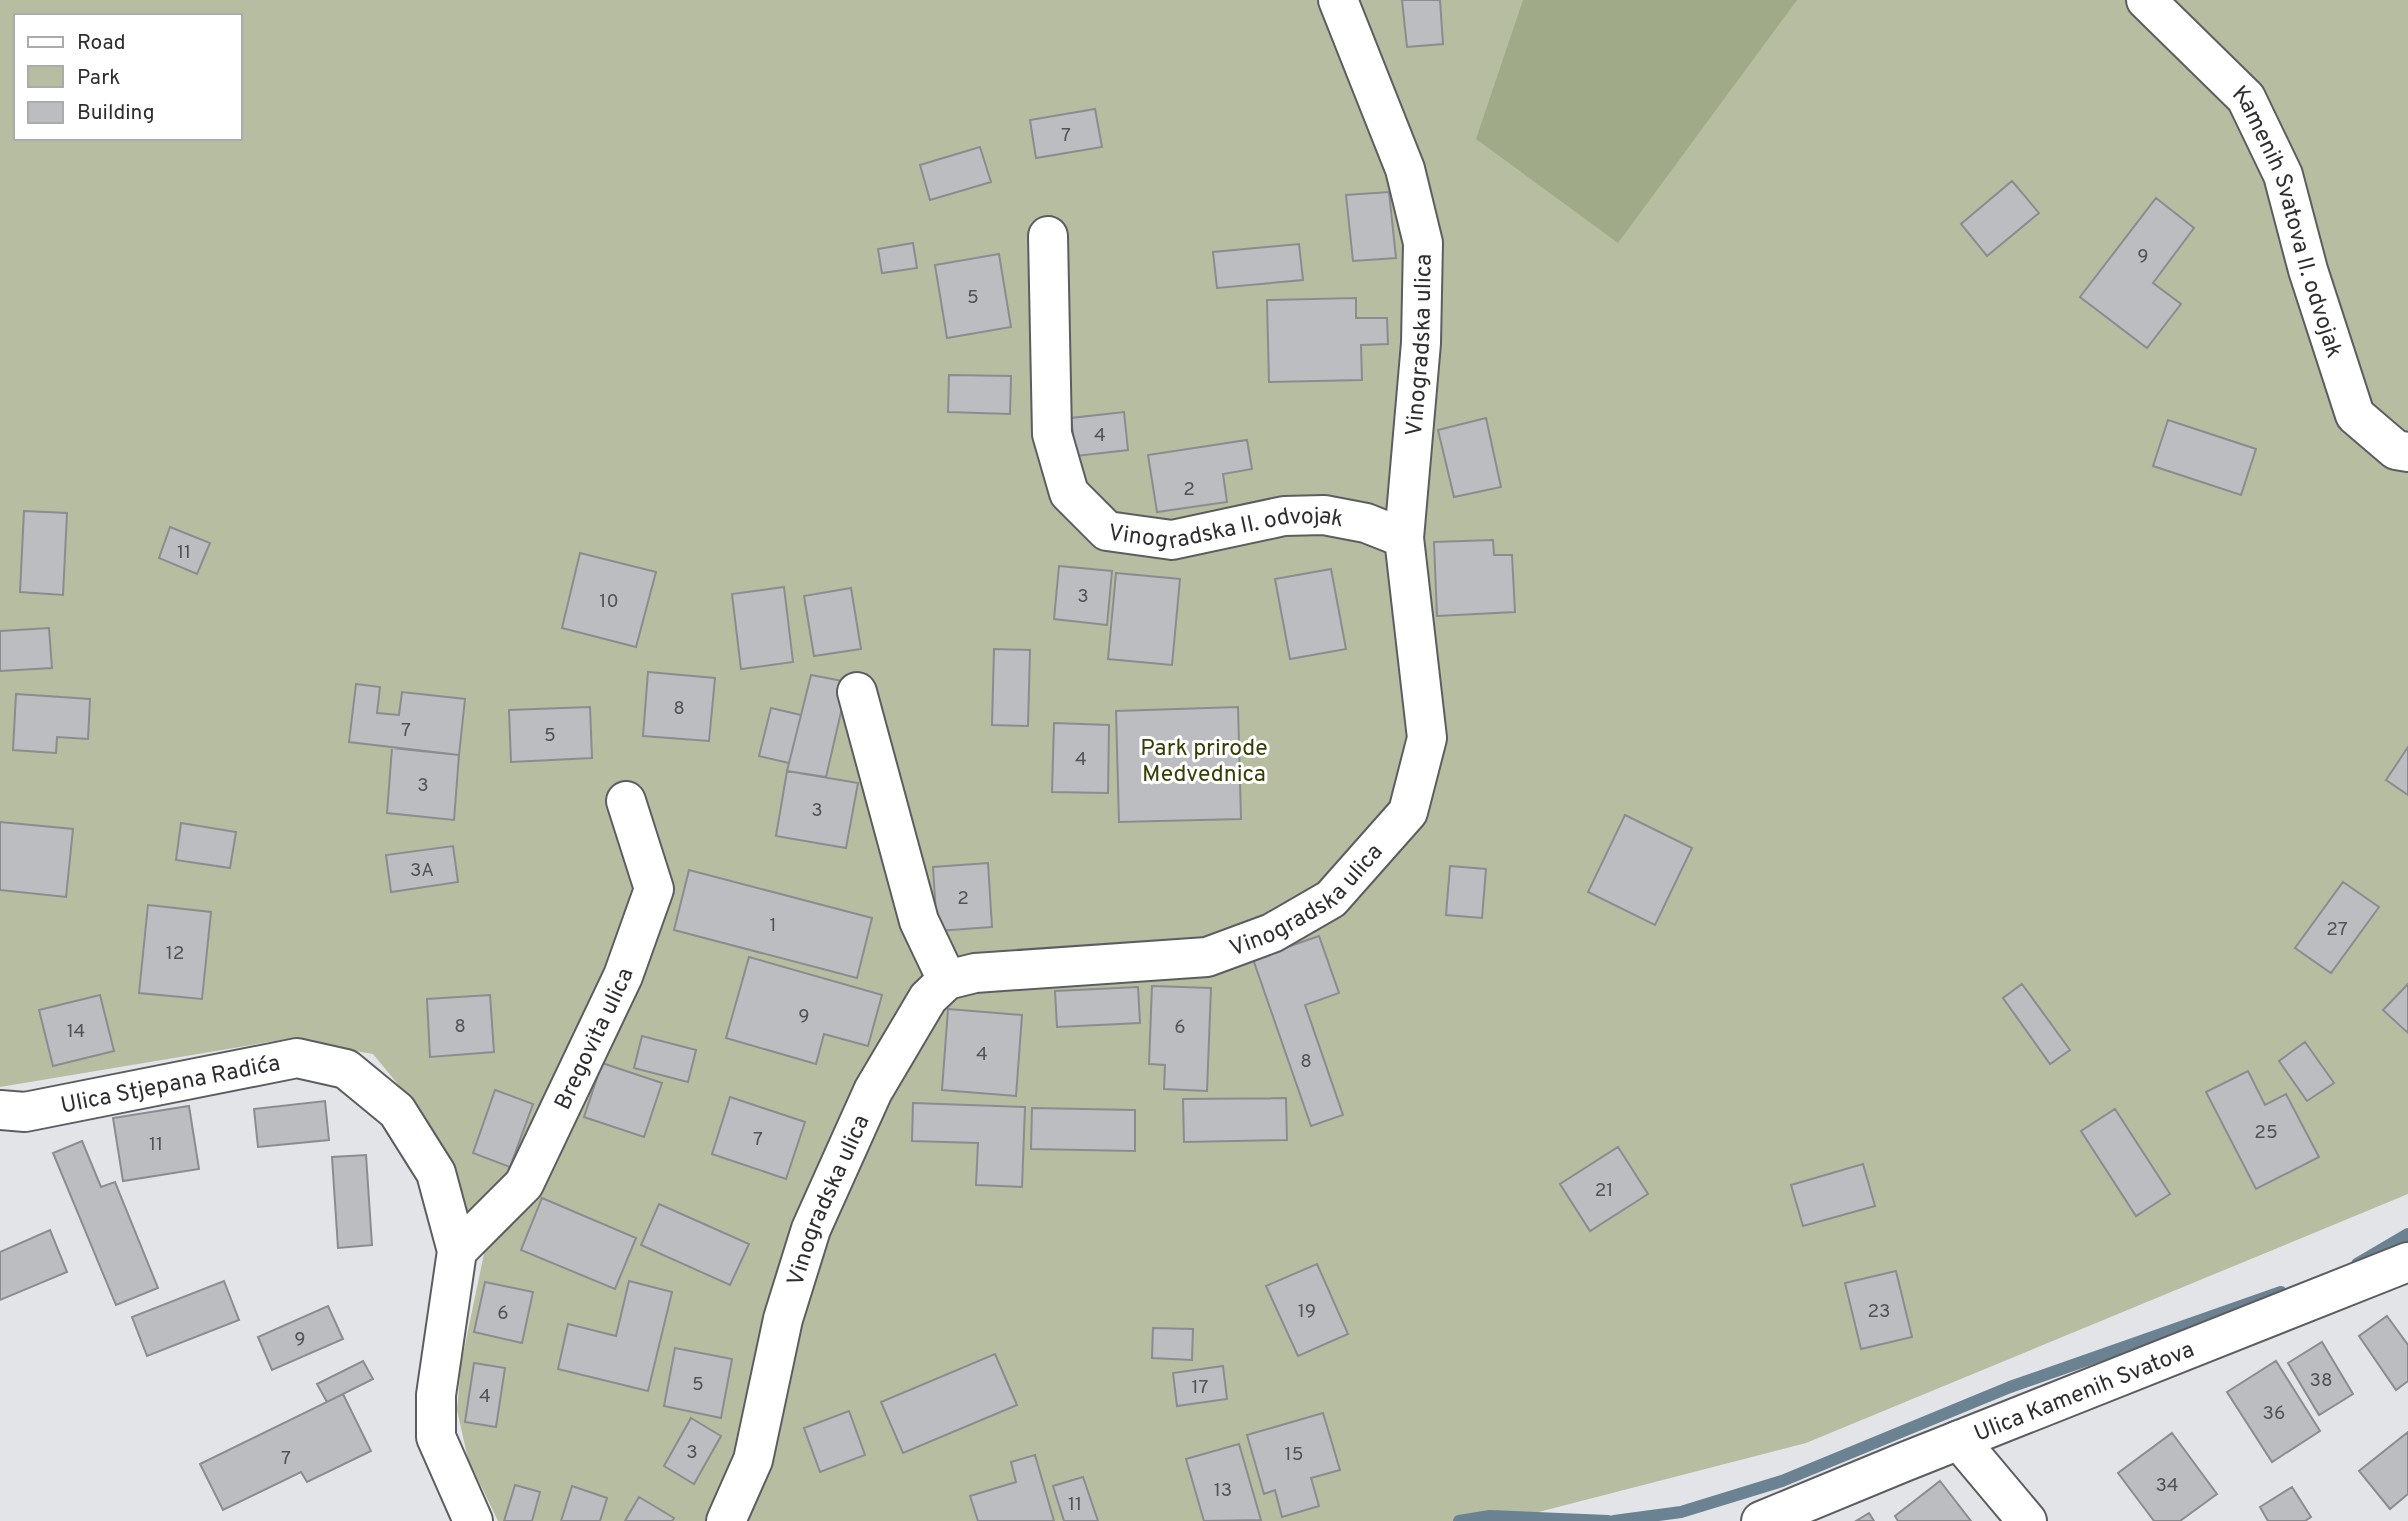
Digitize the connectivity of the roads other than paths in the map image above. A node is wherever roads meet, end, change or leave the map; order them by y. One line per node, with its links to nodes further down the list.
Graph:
1 (1338, 0): 5 (street, Vinogradska ulica)
2 (2146, 0): 4 (street, Kamenih Svatova II. odvojak)
3 (1048, 236): 5 (street, Vinogradska II. odvojak)
4 (2408, 452)
5 (1404, 538): 8 (street, Vinogradska ulica)
6 (857, 692): 8 (street)
7 (626, 801): 10 (street, Bregovita ulica)
8 (947, 980): 14 (street, Vinogradska ulica)
9 (0, 1110): 10 (street, Ulica Stjepana Radića)
10 (457, 1251): 13 (street, Ulica Stjepana Radića)
11 (2408, 1262): 12 (street, Ulica Kamenih Svatova)
12 (1959, 1440): 15 (street, Ulica Kamenih Svatova); 16 (street)
13 (473, 1521)
14 (726, 1521)
15 (1761, 1521)
16 (2026, 1521)

